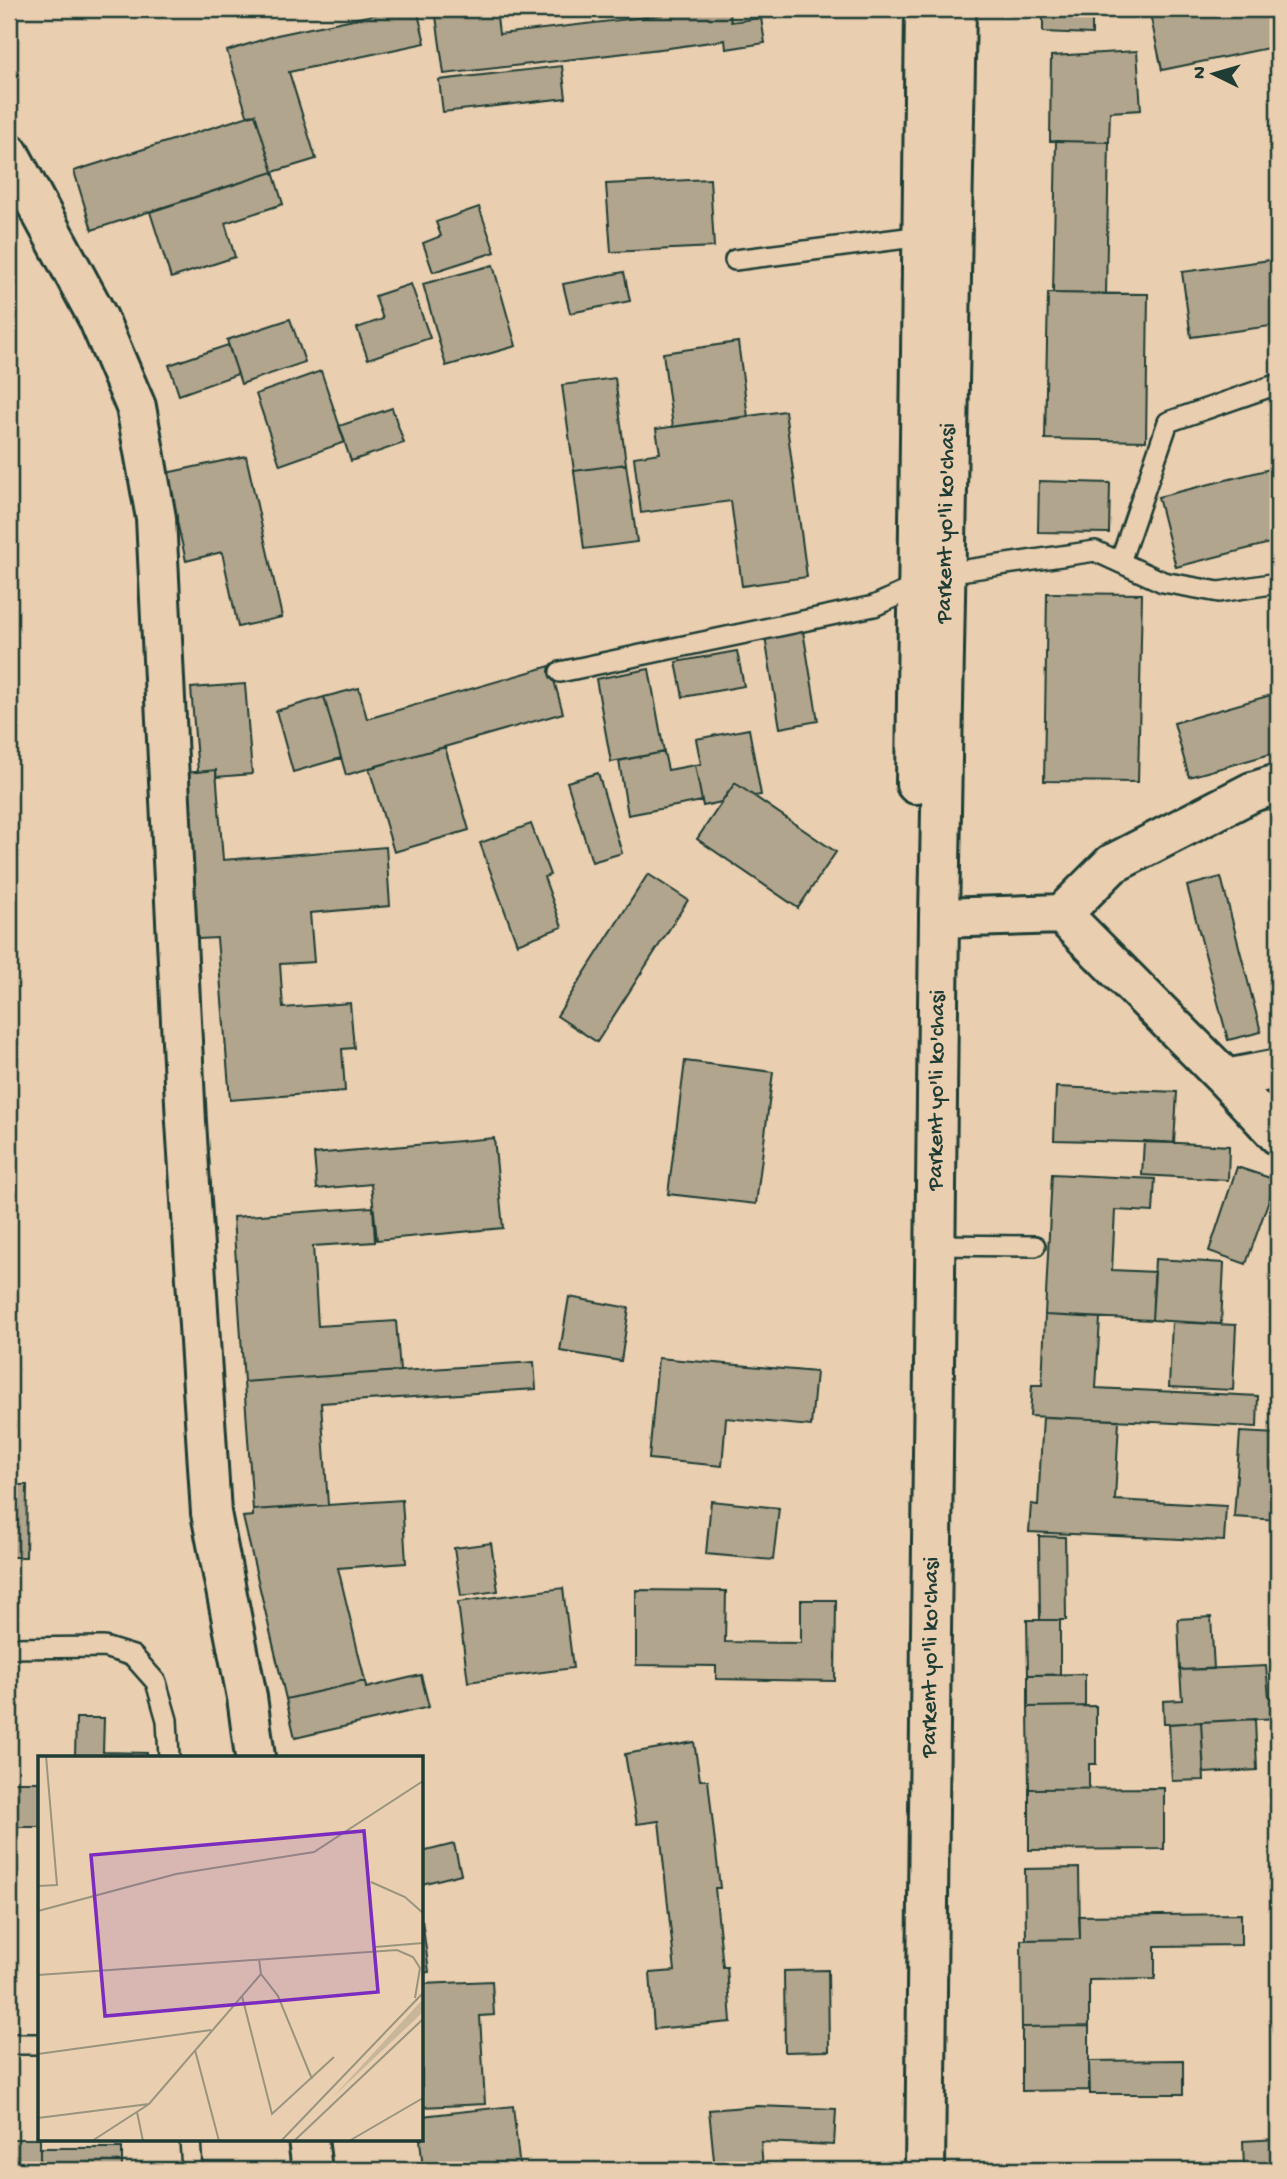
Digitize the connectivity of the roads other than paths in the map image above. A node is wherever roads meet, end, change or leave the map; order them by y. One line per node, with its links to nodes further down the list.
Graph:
1 (925, 9): 4 (street, Parkent yo'li ko'chasi)
2 (956, 9): 8 (street, Parkent yo'li ko'chasi)
3 (9, 153): 21 (street)
4 (922, 236): 5 (lane); 8 (street, Parkent yo'li ko'chasi)
5 (735, 260)
6 (1278, 384): 7 (lane)
7 (1120, 562): 8 (lane); 9 (lane)
8 (932, 580): 10 (lane); 13 (street, Parkent yo'li ko'chasi); 28 (street, Parkent yo'li ko'chasi)
9 (1278, 583)
10 (560, 672)
11 (1278, 783): 12 (street)
12 (1062, 914): 13 (street); 15 (street)
13 (939, 918): 17 (street, Parkent yo'li ko'chasi)
14 (1278, 1069): 15 (street)
15 (1226, 1079): 16 (street)
16 (1278, 1135)
17 (936, 1245): 18 (lane); 29 (street, Parkent yo'li ko'chasi)
18 (1035, 1246)
19 (9, 1648): 20 (lane)
20 (169, 1756)
21 (255, 1756)
22 (9, 2044): 23 (lane)
23 (38, 2044)
24 (190, 2140): 26 (lane)
25 (308, 2140): 27 (street)
26 (192, 2170)
27 (312, 2170)
28 (899, 2170)
29 (925, 2170)

